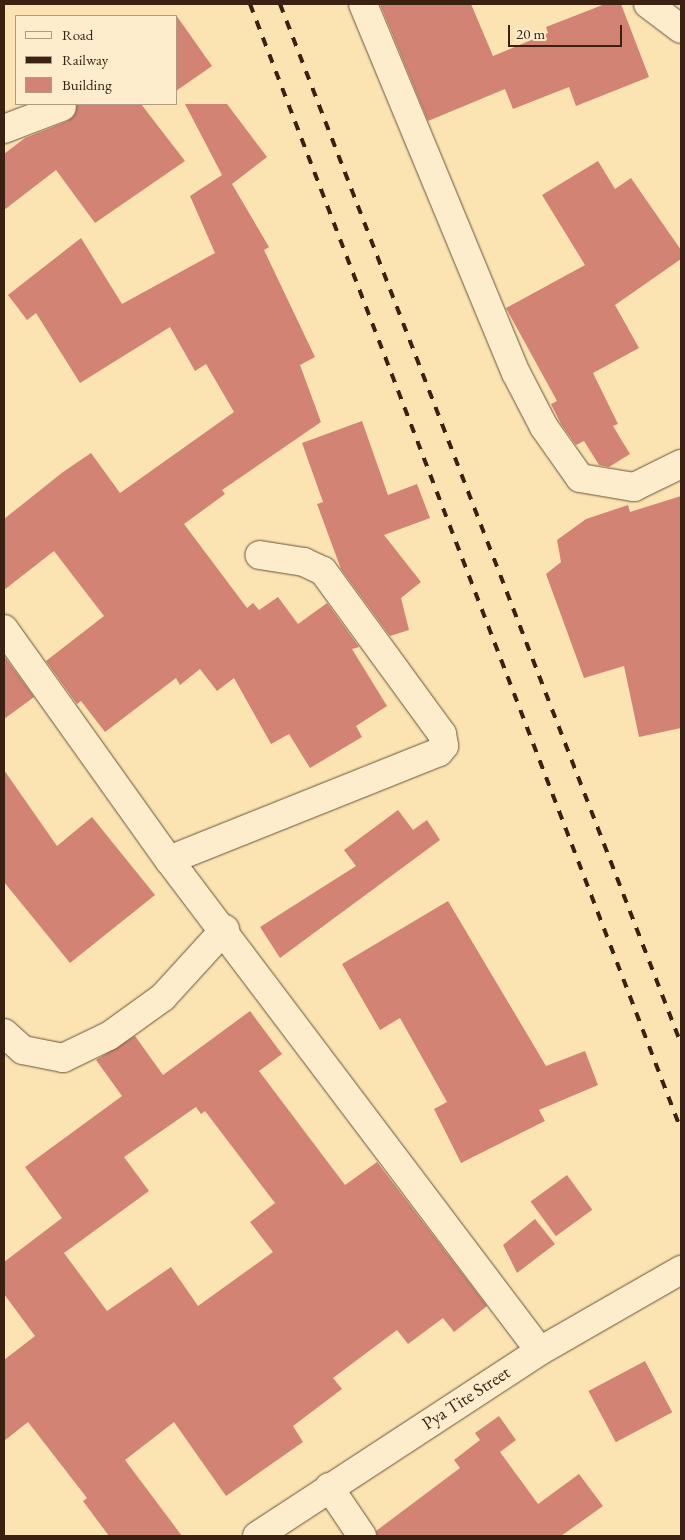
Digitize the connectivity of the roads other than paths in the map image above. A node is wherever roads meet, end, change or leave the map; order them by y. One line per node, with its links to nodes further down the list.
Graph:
1 (363, 4): 6 (street)
2 (648, 4): 3 (street)
3 (681, 29)
4 (62, 107): 5 (street)
5 (4, 129)
6 (681, 464)
7 (260, 555): 9 (street)
8 (4, 629): 9 (street)
9 (169, 860): 10 (street)
10 (225, 928): 11 (street); 13 (street)
11 (4, 1033)
12 (680, 1273): 13 (street, Pya Tite Street)
13 (540, 1351): 14 (street, Pya Tite Street)
14 (329, 1487): 15 (street, Pya Tite Street); 16 (street)
15 (257, 1536)
16 (362, 1536)

